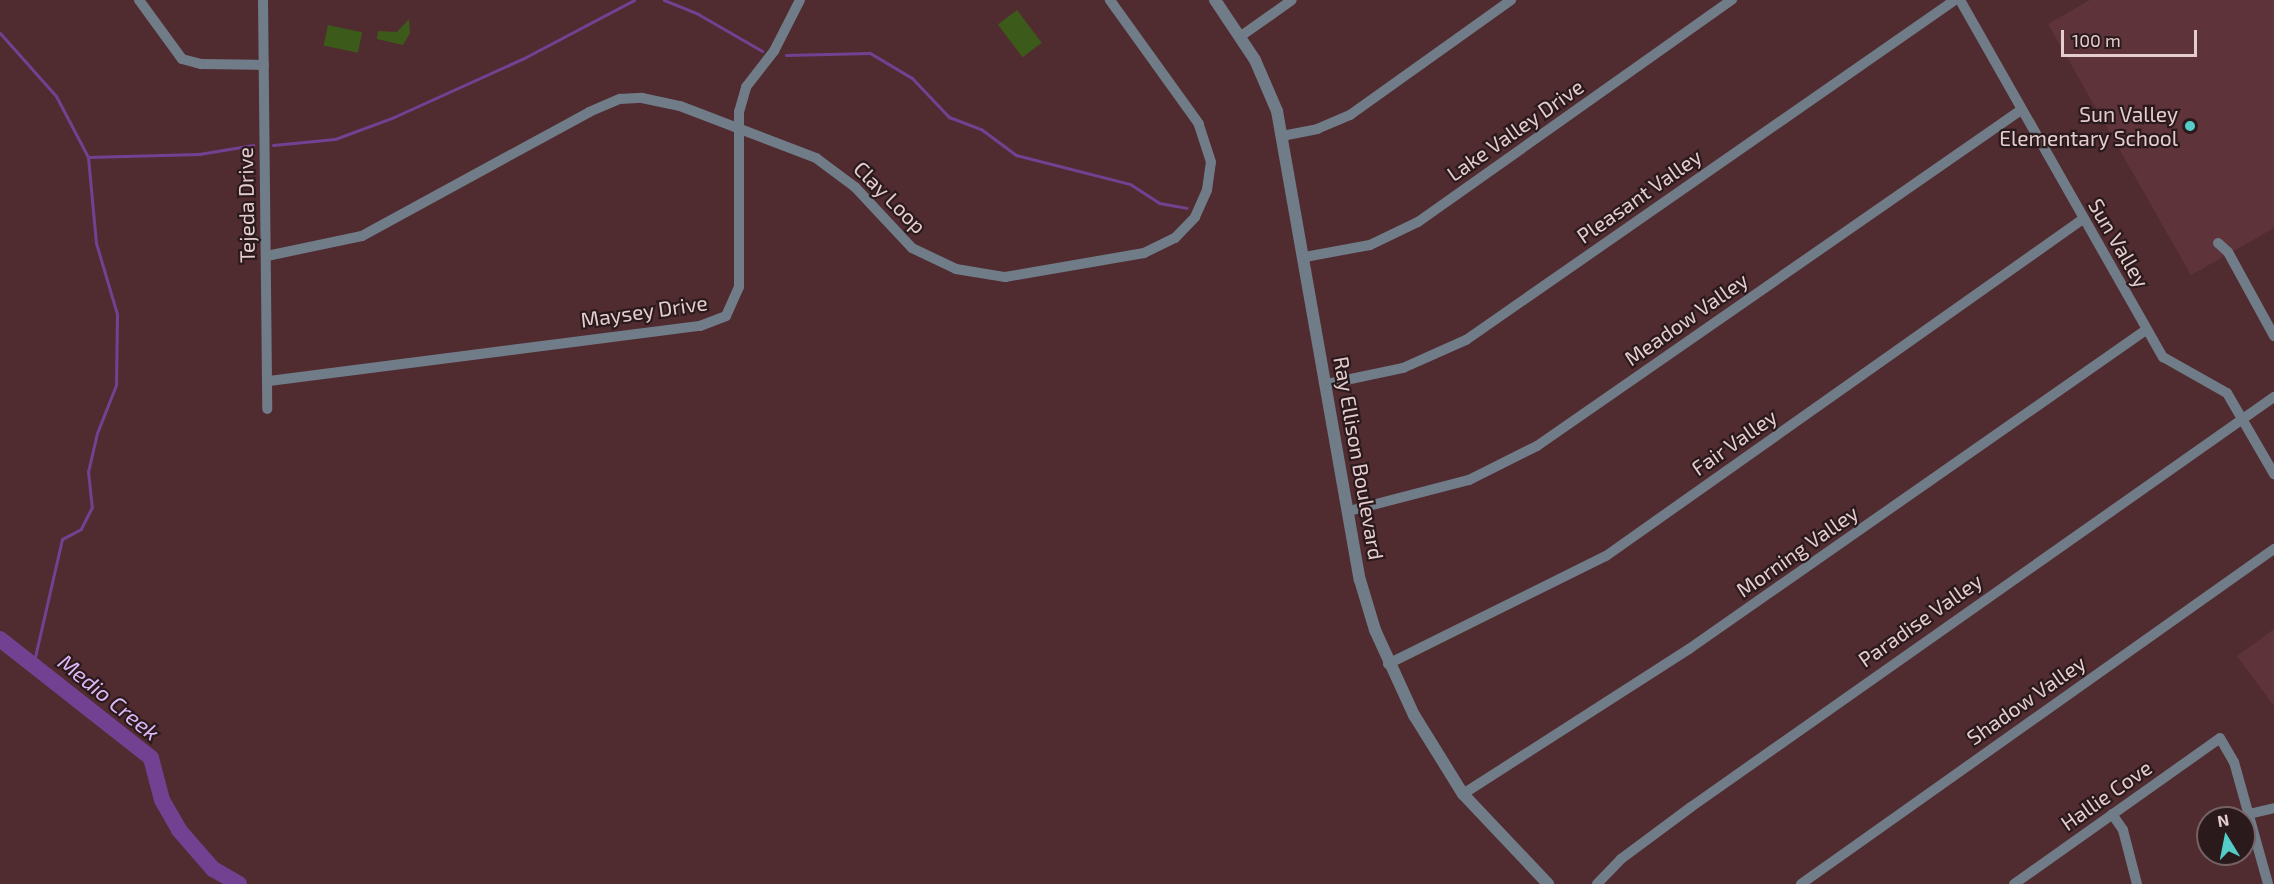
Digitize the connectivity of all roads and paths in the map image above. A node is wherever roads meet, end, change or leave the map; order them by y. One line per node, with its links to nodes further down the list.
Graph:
1 (139, 0): 12 (street)
2 (263, 0): 12 (street, Tejeda Drive)
3 (800, 0): 14 (street, Maysey Drive)
4 (1110, 0): 14 (street, Clay Loop)
5 (1215, 0): 11 (street, Ray Ellison Boulevard)
6 (1292, 0): 11 (street)
7 (1511, 0): 15 (street)
8 (1732, 0): 19 (street, Lake Valley Drive)
9 (1955, 0): 23 (street, Pleasant Valley)
10 (1960, 0): 13 (street, Sun Valley)
11 (1241, 36): 15 (street, Ray Ellison Boulevard)
12 (264, 65): 18 (street, Tejeda Drive)
13 (2021, 110): 16 (street, Sun Valley); 28 (street, Meadow Valley)
14 (739, 128): 18 (street, Clay Loop); 22 (street, Maysey Drive)
15 (1282, 136): 19 (street, Ray Ellison Boulevard)
16 (2083, 219): 20 (street, Sun Valley); 30 (street, Fair Valley)
17 (2218, 243): 21 (street)
18 (267, 256): 22 (street, Tejeda Drive)
19 (1305, 257): 23 (street, Ray Ellison Boulevard)
20 (2146, 330): 26 (street, Sun Valley); 31 (street, Morning Valley)
21 (2274, 336)
22 (269, 381): 25 (street, Tejeda Drive)
23 (1327, 384): 28 (street, Ray Ellison Boulevard)
24 (2274, 397): 26 (street, Paradise Valley)
25 (267, 410)
26 (2242, 416): 27 (street, Sun Valley); 38 (street, Paradise Valley)
27 (2274, 474)
28 (1349, 511): 30 (street, Ray Ellison Boulevard)
29 (2274, 549): 39 (street, Shadow Valley)
30 (1388, 664): 31 (street, Ray Ellison Boulevard)
31 (1463, 794): 37 (street, Ray Ellison Boulevard)
32 (2247, 806): 35 (street, Hallie Cove)
33 (2274, 808): 34 (street)
34 (2256, 812)
35 (2112, 814): 40 (street, Hallie Cove); 41 (street)
36 (2256, 840): 42 (street)
37 (1548, 884)
38 (1597, 884)
39 (1801, 884)
40 (2014, 884)
41 (2137, 884)
42 (2268, 884)

